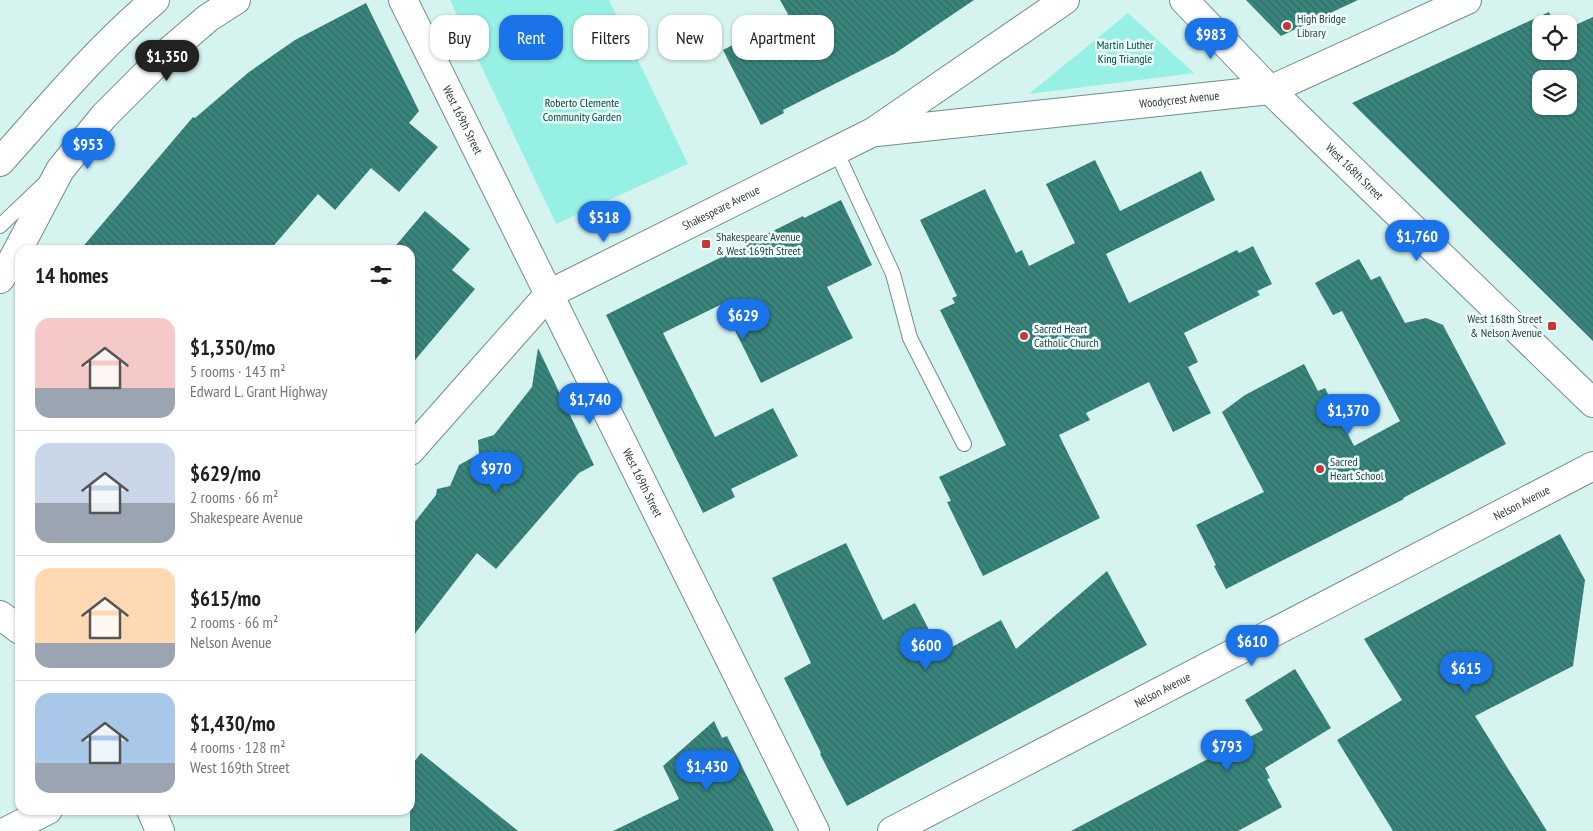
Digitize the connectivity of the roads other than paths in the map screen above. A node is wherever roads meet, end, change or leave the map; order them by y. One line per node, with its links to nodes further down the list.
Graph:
1 (155, 0): 10 (street)
2 (236, 0): 11 (street)
3 (403, 0): 16 (street, West 169th Street)
4 (1065, 0): 8 (street, Shakespeare Avenue)
5 (1184, 0): 7 (street, West 168th Street)
6 (1467, 0): 7 (street, Woodycrest Avenue)
7 (1270, 90): 8 (street, Woodycrest Avenue); 17 (street, West 168th Street)
8 (873, 132): 9 (street, Shakespeare Avenue)
9 (836, 151): 16 (street, Shakespeare Avenue); 18 (lane)
10 (0, 162)
11 (60, 170): 12 (lane); 13 (street)
12 (0, 226)
13 (20, 245)
14 (15, 255): 15 (street)
15 (0, 279)
16 (549, 294): 19 (street, Shakespeare Avenue); 27 (street, West 169th Street)
17 (1593, 403)
18 (964, 444)
19 (415, 446)
20 (1593, 466): 28 (street, Nelson Avenue)
21 (0, 615): 22 (street)
22 (15, 626)
23 (38, 815): 25 (street)
24 (153, 815): 26 (street)
25 (7, 831)
26 (160, 831)
27 (815, 831)
28 (892, 831)

